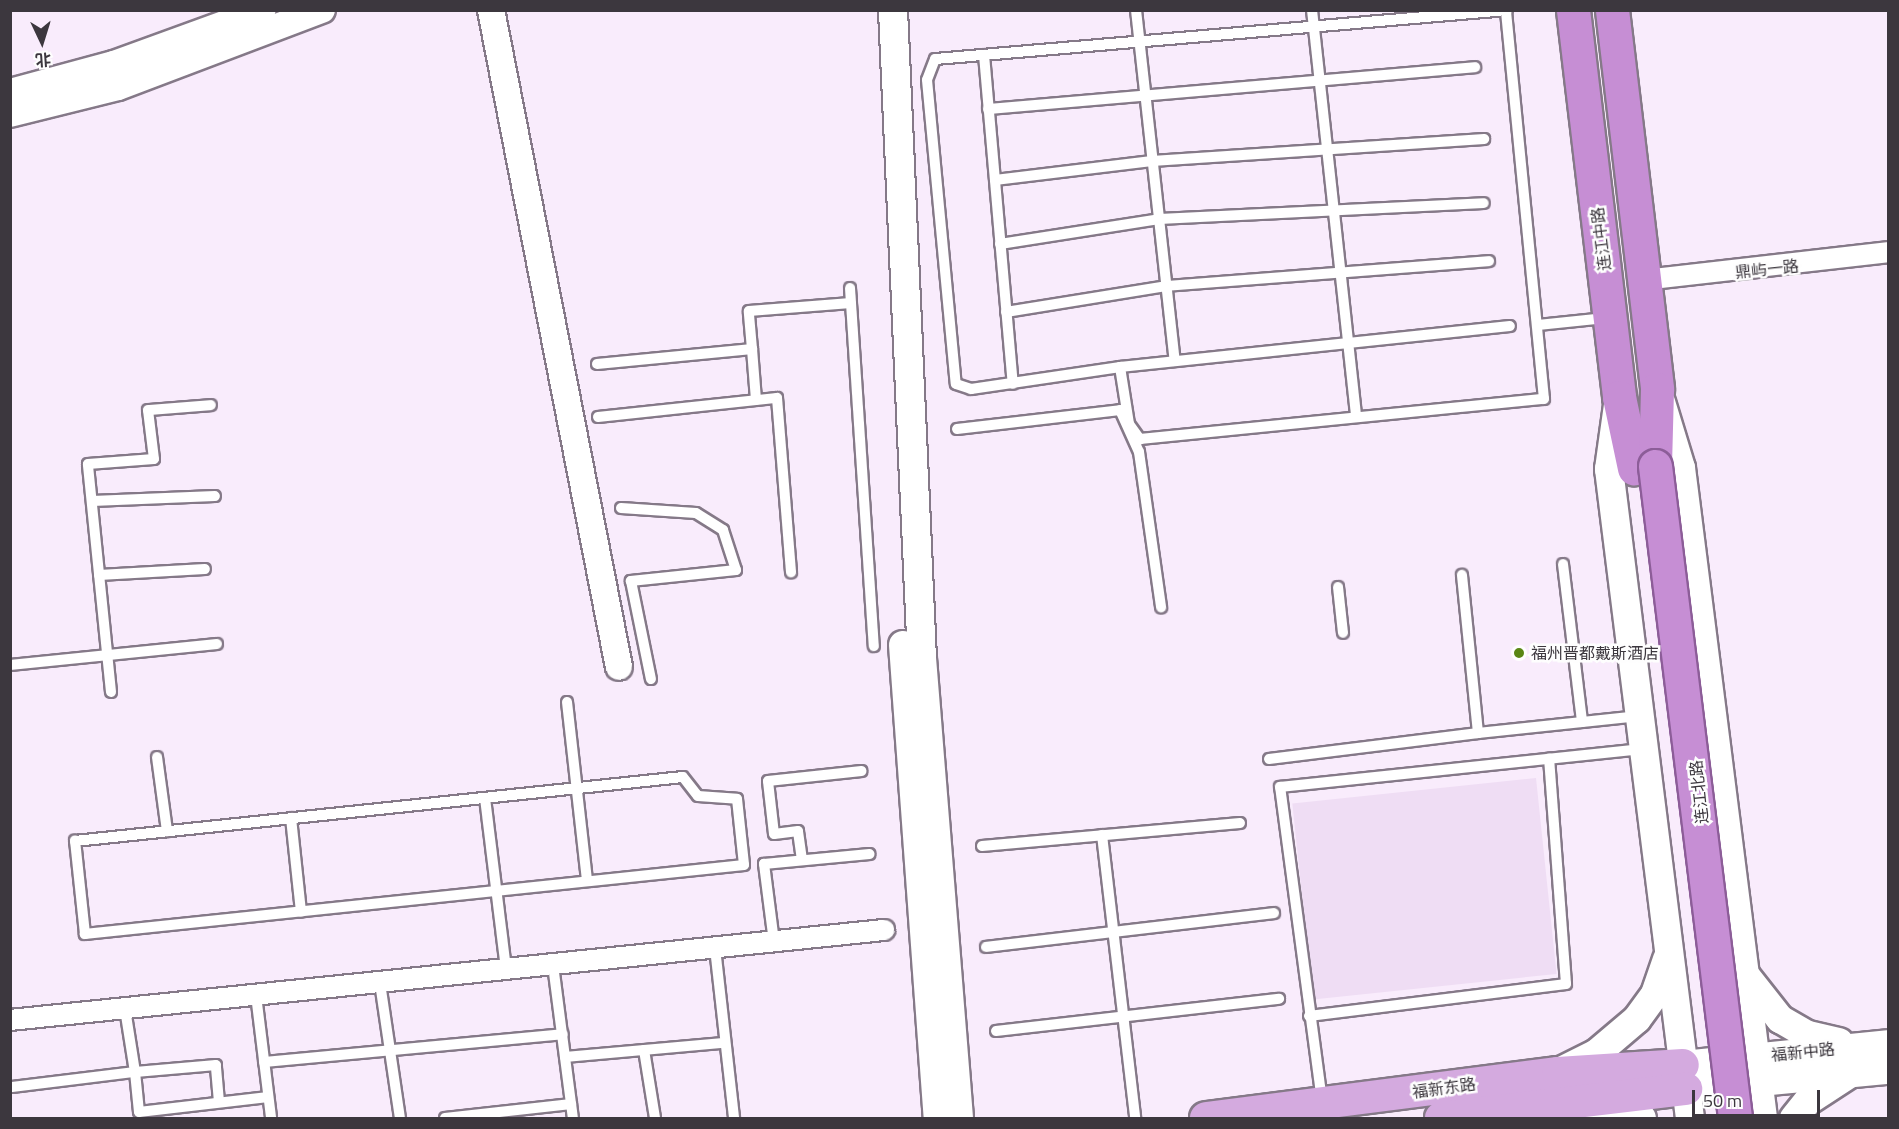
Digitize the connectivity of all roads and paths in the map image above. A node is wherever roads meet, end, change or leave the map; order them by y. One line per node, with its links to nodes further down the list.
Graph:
1 (262, 10): 18 (street)
2 (322, 10): 21 (street)
3 (491, 10): 72 (street)
4 (873, 10): 139 (main road)
5 (893, 10): 140 (main road)
6 (1136, 10): 14 (lane)
7 (1312, 10): 13 (lane)
8 (1507, 10): 13 (lane); 41 (lane)
9 (1560, 10): 26 (main road)
10 (1573, 10): 26 (highway, 连江中路)
11 (1612, 10): 24 (highway)
12 (1624, 10): 24 (main road)
13 (1314, 27): 14 (lane); 17 (lane)
14 (1139, 42): 15 (lane); 19 (lane)
15 (984, 55): 20 (lane); 48 (lane)
16 (1475, 66): 17 (lane)
17 (1320, 81): 19 (lane); 23 (lane)
18 (10, 92)
19 (1145, 92): 20 (lane); 25 (lane)
20 (988, 109): 27 (lane)
21 (10, 114)
22 (1484, 140): 23 (lane)
23 (1327, 148): 25 (lane); 29 (lane)
24 (1630, 156): 35 (highway)
25 (1152, 161): 27 (lane); 30 (lane)
26 (1593, 163): 40 (highway, 连江中路)
27 (995, 180): 31 (lane)
28 (1484, 203): 29 (lane)
29 (1333, 206): 30 (lane); 34 (lane)
30 (1159, 219): 31 (lane); 36 (lane)
31 (1000, 244): 39 (lane)
32 (1888, 252): 35 (street, 鼎屿一路)
33 (1489, 261): 34 (lane)
34 (1340, 272): 36 (lane); 43 (lane)
35 (1644, 280): 49 (highway)
36 (1166, 286): 39 (lane); 45 (lane)
37 (850, 288): 38 (lane)
38 (852, 303): 44 (lane); 69 (lane)
39 (1006, 312): 48 (lane)
40 (1610, 318): 41 (lane); 50 (highway, 连江中路)
41 (1538, 325): 54 (lane)
42 (1510, 326): 43 (lane)
43 (1347, 340): 45 (lane); 54 (lane)
44 (752, 349): 46 (lane); 51 (lane)
45 (1174, 361): 47 (lane)
46 (597, 364)
47 (1119, 367): 48 (lane); 54 (lane)
48 (1012, 384)
49 (1657, 389): 56 (highway); 105 (main road)
50 (1619, 397): 56 (highway, 连江中路); 76 (main road)
51 (756, 400): 53 (lane); 62 (lane)
52 (211, 405): 58 (lane)
53 (598, 417)
54 (1356, 417)
55 (957, 429): 66 (lane)
56 (1644, 467): 146 (highway, 连江北路); 147 (highway, 连江北路, bridge)
57 (215, 496): 58 (lane)
58 (92, 501): 63 (lane)
59 (621, 508): 73 (lane)
60 (1563, 564): 77 (lane)
61 (205, 569): 63 (lane)
62 (790, 572)
63 (99, 575): 70 (lane)
64 (1462, 575): 78 (lane)
65 (1338, 587): 67 (lane)
66 (1161, 607)
67 (1343, 633)
68 (216, 644): 70 (lane)
69 (874, 646)
70 (108, 655): 71 (lane); 74 (lane)
71 (10, 665)
72 (619, 667)
73 (651, 679)
74 (111, 692)
75 (567, 702): 84 (lane)
76 (1639, 716): 77 (lane); 79 (main road)
77 (1582, 722): 78 (lane)
78 (1478, 733): 81 (lane)
79 (1644, 749): 82 (lane); 102 (main road)
80 (157, 757): 88 (lane)
81 (1269, 759)
82 (1549, 759): 110 (lane); 110 (lane)
83 (861, 771): 92 (lane)
84 (578, 788): 85 (lane); 93 (lane); 93 (lane)
85 (485, 798): 86 (lane); 94 (lane)
86 (291, 818): 88 (lane); 95 (lane)
87 (1240, 823): 89 (lane)
88 (167, 831): 95 (lane)
89 (1102, 835): 90 (lane); 98 (lane)
90 (982, 846)
91 (870, 854): 92 (lane)
92 (802, 860): 99 (lane)
93 (587, 881): 94 (lane)
94 (495, 891): 95 (lane); 104 (lane)
95 (301, 911)
96 (1274, 913): 98 (lane)
97 (884, 930): 99 (street)
98 (1114, 932): 100 (lane); 111 (lane)
99 (774, 942): 101 (street)
100 (986, 947)
101 (715, 948): 103 (street); 115 (lane)
102 (1670, 951): 125 (main road); 127 (main road)
103 (553, 965): 104 (street); 114 (lane)
104 (506, 970): 106 (street)
105 (1744, 974): 120 (main road); 122 (main road)
106 (380, 983): 107 (street); 118 (lane)
107 (256, 995): 109 (street); 121 (lane)
108 (1279, 999): 111 (lane)
109 (125, 1009): 112 (street); 124 (lane)
110 (1309, 1016): 131 (lane)
111 (1124, 1017): 113 (lane); 141 (lane)
112 (10, 1020)
113 (996, 1031)
114 (562, 1034): 118 (lane); 119 (lane)
115 (723, 1042): 117 (lane); 138 (lane)
116 (1888, 1044): 120 (main road, 福新中路)
117 (644, 1050): 119 (lane); 137 (lane)
118 (390, 1051): 121 (lane); 134 (lane)
119 (565, 1057): 130 (lane)
120 (1854, 1060): 122 (main road, 福新中路); 123 (main road, 福新中路); 149 (main road)
121 (264, 1062): 128 (lane)
122 (1757, 1070): 127 (main road, 福新中路); 148 (main road)
123 (1888, 1070)
124 (135, 1072): 126 (lane); 129 (lane); 132 (lane)
125 (1558, 1073): 127 (main road, 福新东路); 131 (main road, 福新东路)
126 (12, 1088)
127 (1687, 1091): 143 (main road, 福新东路)
128 (268, 1097): 129 (lane); 133 (lane)
129 (219, 1102): 132 (lane)
130 (571, 1104): 135 (lane); 136 (lane)
131 (1322, 1104): 142 (main road, 福新东路)
132 (139, 1115)
133 (271, 1119)
134 (400, 1119)
135 (445, 1119)
136 (573, 1119)
137 (656, 1119)
138 (734, 1119)
139 (938, 1119)
140 (959, 1119)
141 (1135, 1119)
142 (1206, 1119)
143 (1441, 1119)
144 (1466, 1119): 145 (main road)
145 (1642, 1119)
146 (1713, 1119)
147 (1736, 1119)
148 (1763, 1119)
149 (1794, 1119)

